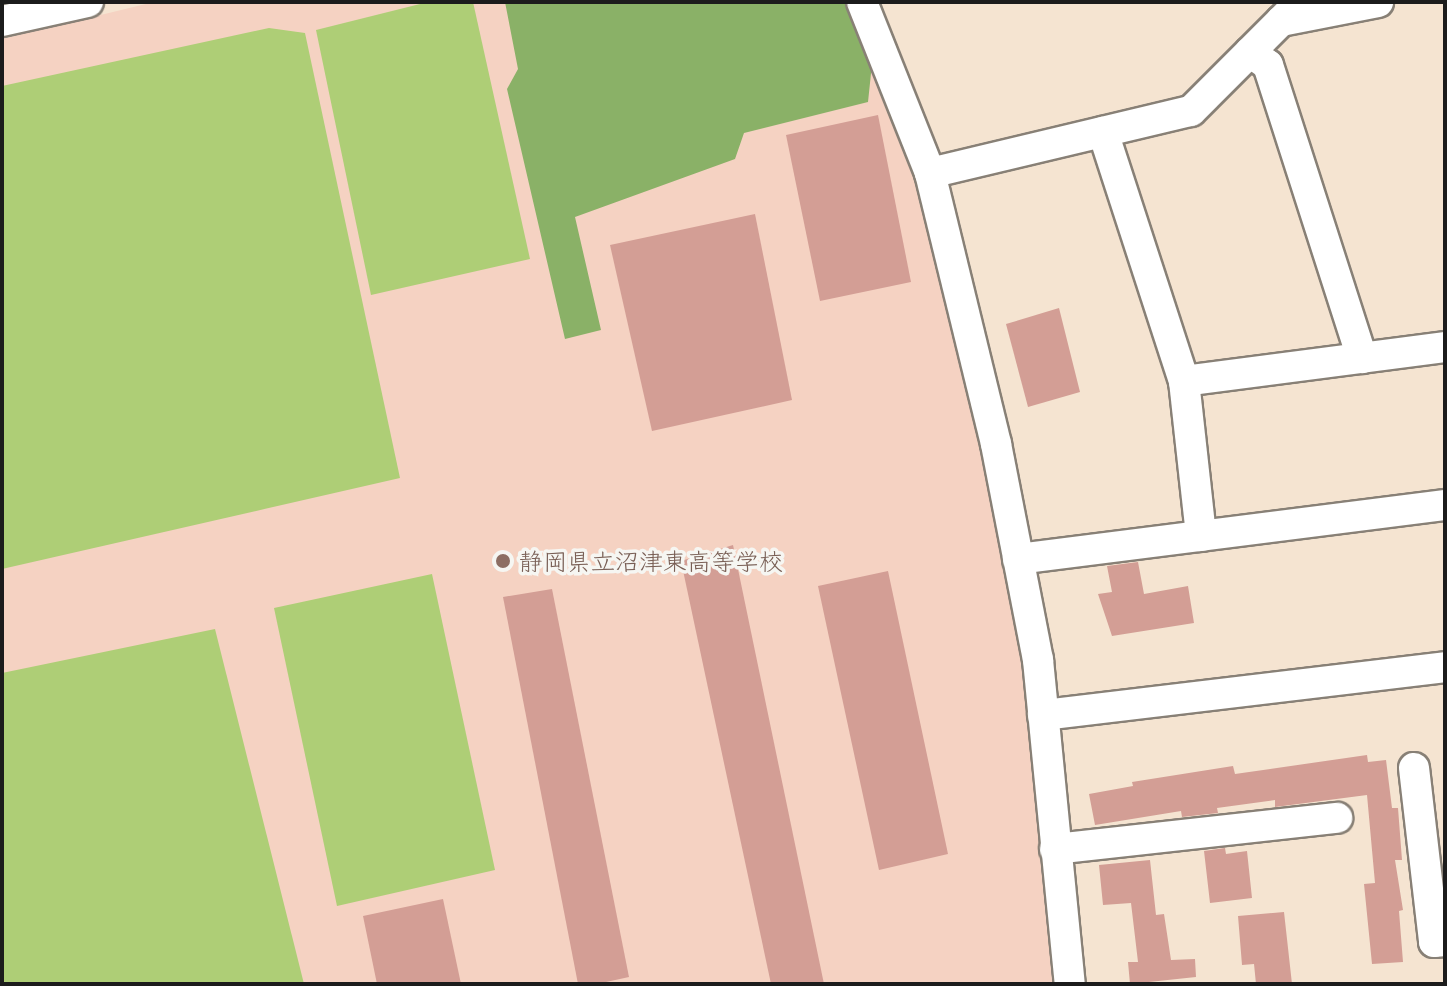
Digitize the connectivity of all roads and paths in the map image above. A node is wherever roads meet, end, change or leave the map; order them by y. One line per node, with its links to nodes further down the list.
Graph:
1 (88, 2): 5 (street)
2 (862, 2): 8 (street)
3 (1378, 2): 4 (street)
4 (1291, 12): 6 (street)
5 (2, 21)
6 (1250, 52): 7 (street); 10 (street)
7 (1103, 132): 8 (street); 11 (street)
8 (930, 173): 14 (street)
9 (1445, 347): 10 (street)
10 (1362, 358): 11 (street)
11 (1184, 381): 13 (street)
12 (1445, 505): 13 (street)
13 (1201, 536): 14 (street)
14 (1018, 559): 16 (street)
15 (1445, 667): 16 (street)
16 (1043, 715): 19 (street)
17 (1414, 768): 20 (street)
18 (1337, 818): 19 (street)
19 (1055, 849): 21 (street)
20 (1445, 941)
21 (1070, 984)

